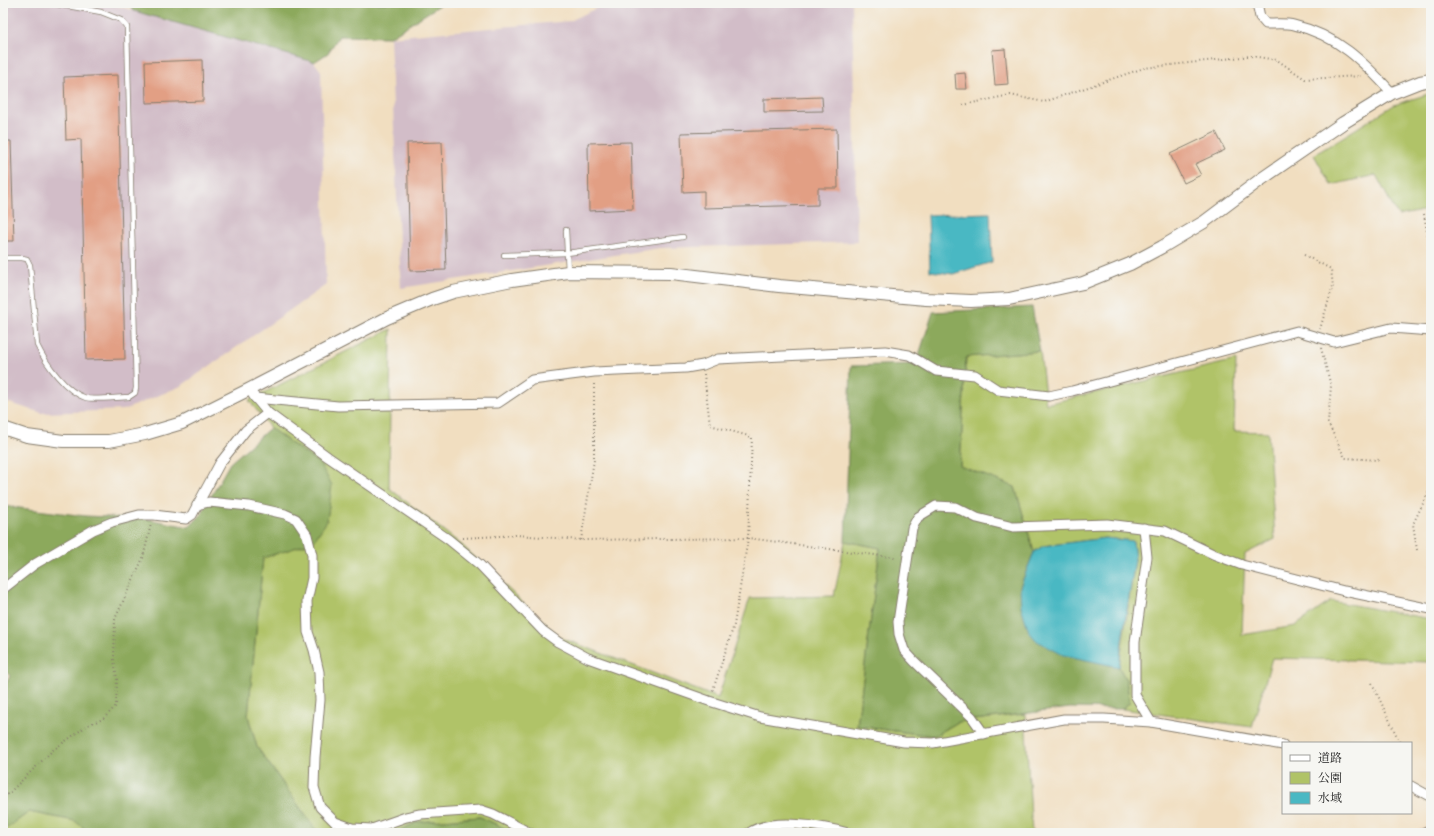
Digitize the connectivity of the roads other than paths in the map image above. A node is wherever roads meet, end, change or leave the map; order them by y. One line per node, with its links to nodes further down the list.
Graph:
1 (51, 3): 9 (lane)
2 (1257, 3): 4 (street)
3 (1431, 80): 4 (street)
4 (1392, 93): 10 (street)
5 (566, 230): 7 (lane)
6 (683, 237): 7 (lane)
7 (567, 253): 8 (lane); 10 (lane)
8 (504, 255)
9 (3, 258)
10 (568, 272): 12 (street)
11 (1431, 331): 12 (street)
12 (252, 394): 13 (street); 14 (street)
13 (268, 413): 15 (street); 20 (street)
14 (3, 428)
15 (197, 505): 17 (street); 25 (street)
16 (1144, 528): 18 (street); 19 (street); 20 (street)
17 (3, 589)
18 (1431, 609)
19 (1150, 722): 20 (street); 21 (street)
20 (984, 734)
21 (1282, 745)
22 (1412, 787): 23 (street)
23 (1431, 797)
24 (1431, 829): 28 (street)
25 (530, 833)
26 (749, 833): 27 (street)
27 (848, 833)
28 (1423, 833)

